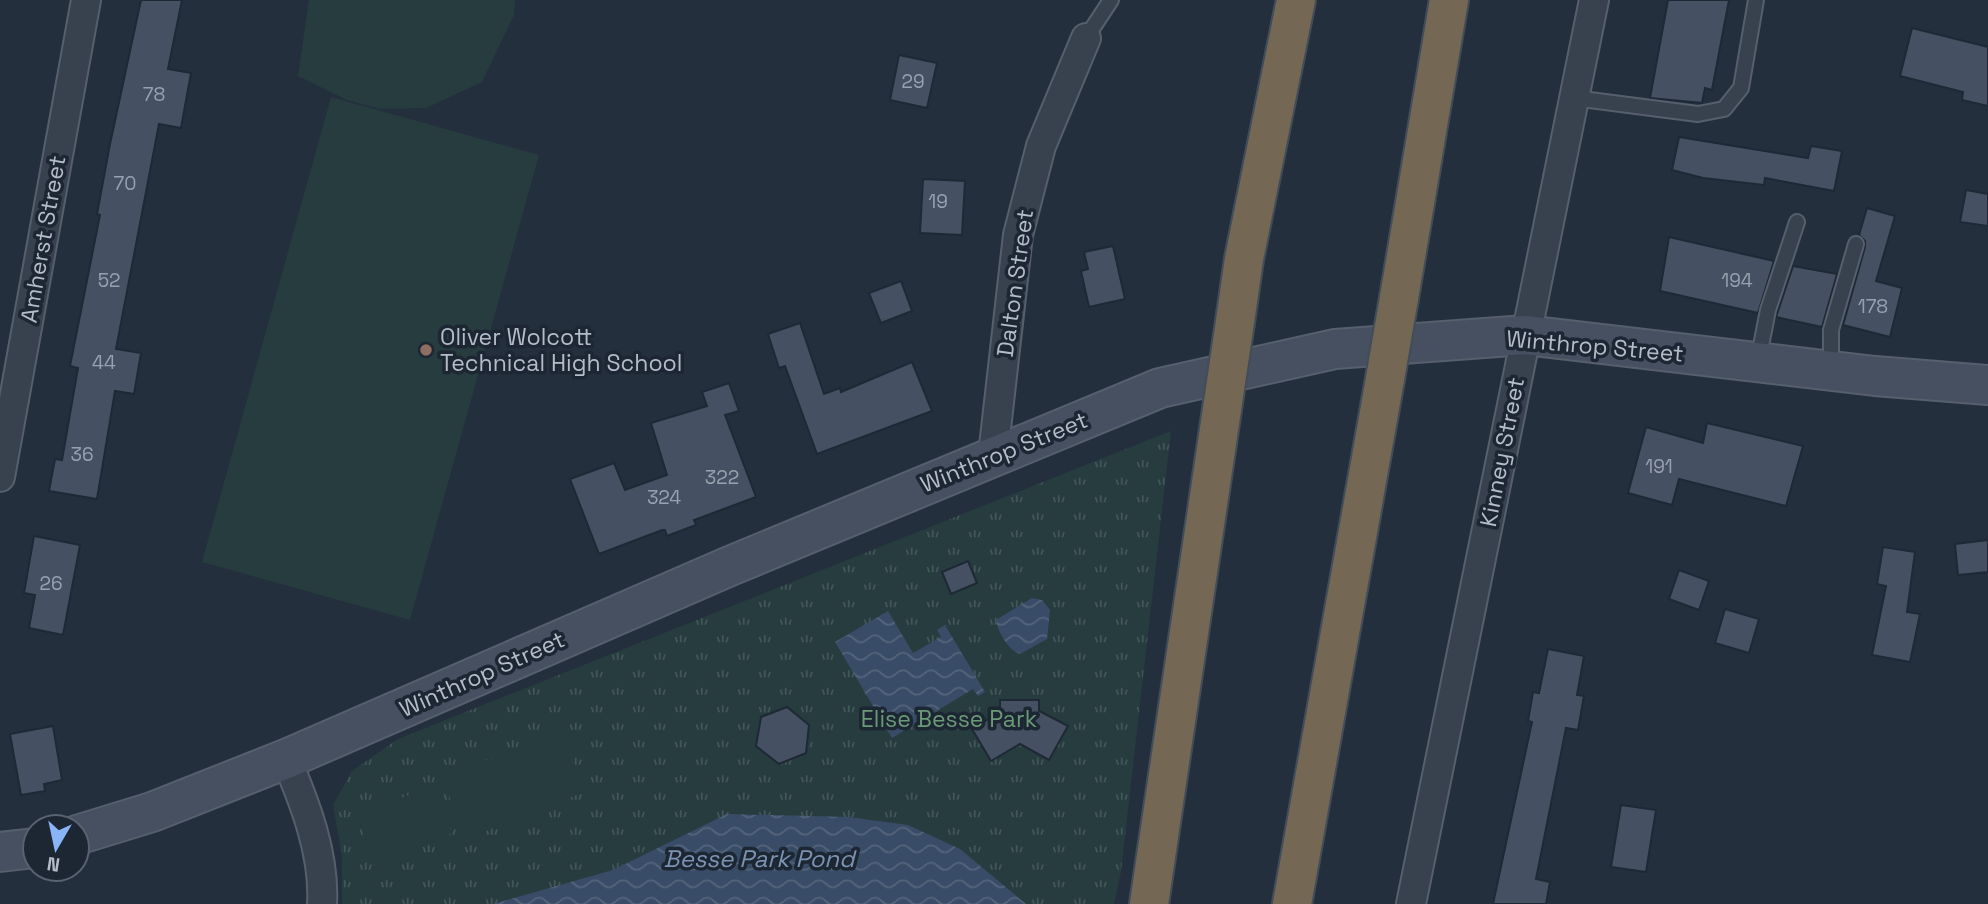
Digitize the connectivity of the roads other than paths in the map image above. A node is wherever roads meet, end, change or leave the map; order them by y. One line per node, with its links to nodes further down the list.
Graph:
1 (86, 0): 20 (street, Amherst Street)
2 (1111, 0): 9 (lane)
3 (1269, 0): 14 (highway)
4 (1296, 0): 14 (highway)
5 (1449, 0): 11 (highway)
6 (1461, 0): 11 (highway)
7 (1594, 0): 10 (street, Kinney Street)
8 (1756, 0): 10 (lane)
9 (1086, 38): 19 (street, Dalton Street)
10 (1574, 98): 15 (street, Kinney Street)
11 (1434, 101): 27 (highway, bridge)
12 (1797, 222): 16 (lane)
13 (1856, 244): 17 (lane)
14 (1244, 259): 26 (highway, bridge)
15 (1526, 335): 16 (street, Winthrop Street); 19 (street, Winthrop Street); 28 (street, Kinney Street)
16 (1757, 362): 17 (street, Winthrop Street)
17 (1832, 371): 18 (street, Winthrop Street)
18 (1988, 385)
19 (993, 455): 21 (street, Winthrop Street)
20 (0, 477)
21 (286, 759): 22 (street, Winthrop Street); 25 (street)
22 (91, 831)
23 (21, 850): 24 (street)
24 (0, 852)
25 (322, 904)
26 (1149, 904)
27 (1292, 904)
28 (1411, 904)

